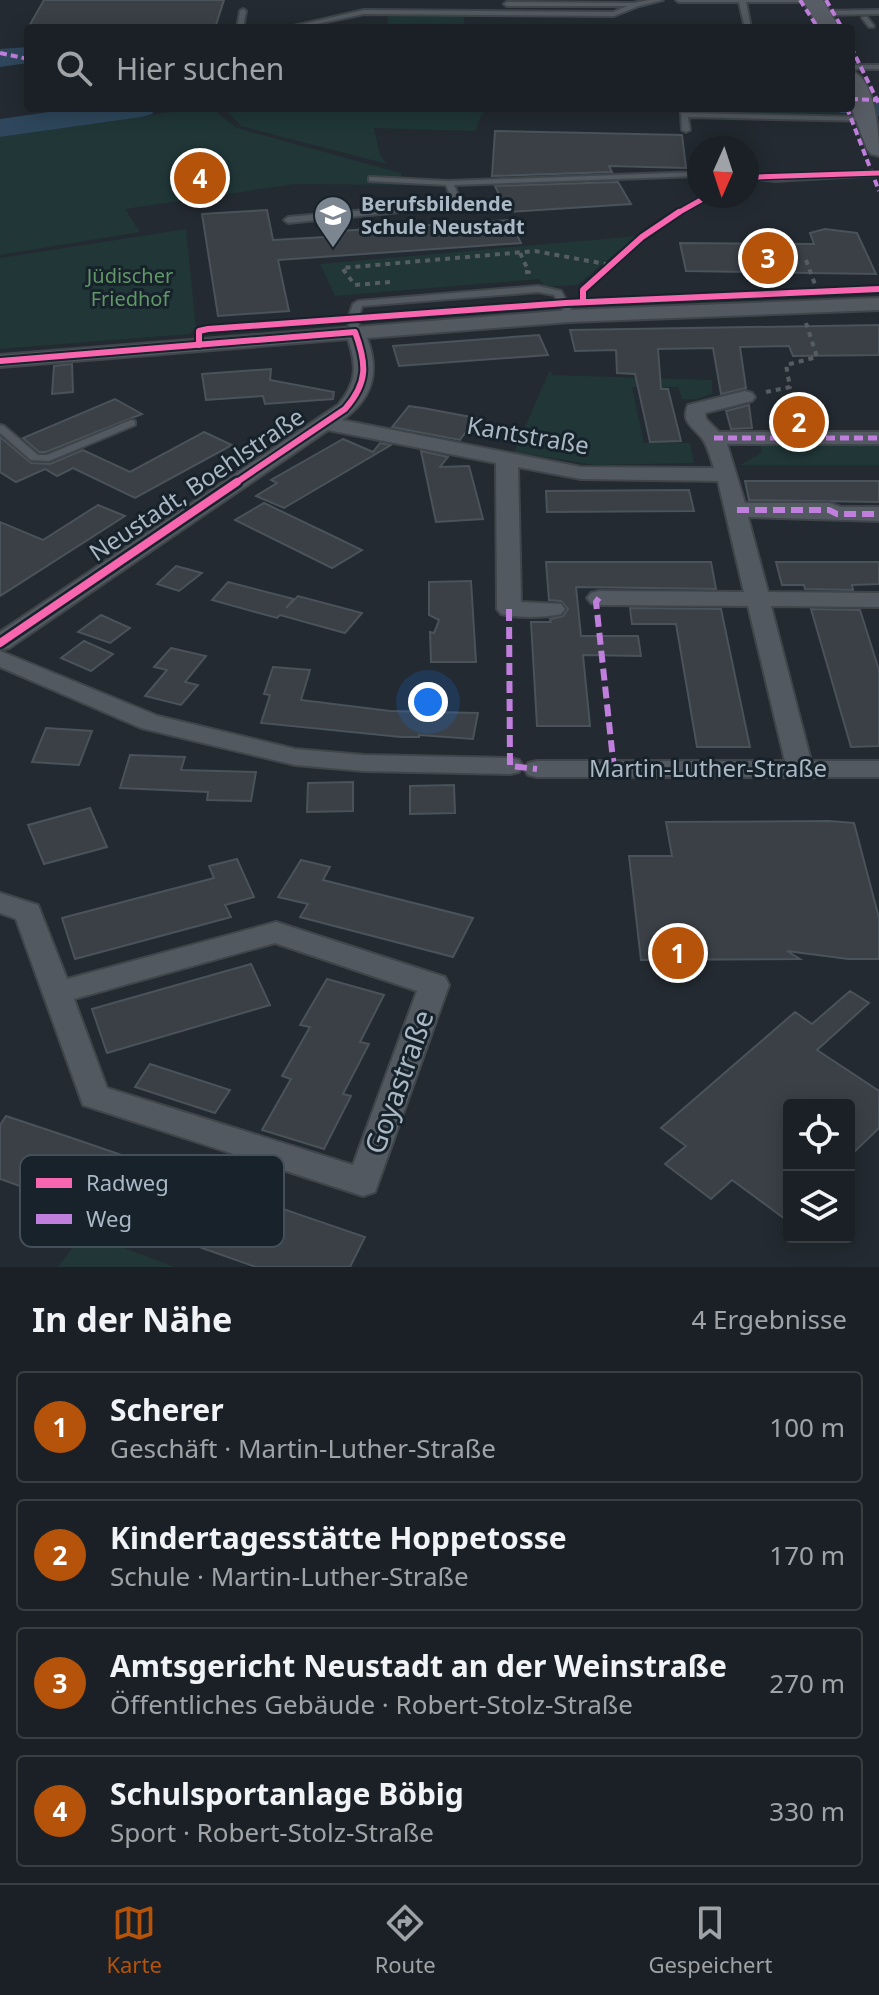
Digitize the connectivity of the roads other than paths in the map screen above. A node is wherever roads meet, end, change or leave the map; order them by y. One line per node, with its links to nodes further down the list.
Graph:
1 (660, 0): 6 (lane)
2 (679, 0): 3 (lane)
3 (742, 1): 8 (lane); 14 (lane)
4 (507, 2): 5 (lane); 9 (lane)
5 (618, 2): 6 (lane)
6 (637, 4): 9 (lane)
7 (243, 11): 12 (lane)
8 (820, 12): 10 (lane); 11 (lane)
9 (507, 14): 13 (lane)
10 (879, 15): 11 (lane)
11 (865, 18): 15 (lane)
12 (241, 24)
13 (307, 24)
14 (747, 24)
15 (871, 26)
16 (855, 67): 17 (lane)
17 (879, 67)
18 (855, 88): 20 (street)
19 (855, 111): 20 (lane)
20 (864, 111): 23 (street)
21 (819, 112): 22 (lane)
22 (686, 130)
23 (879, 149)
24 (879, 173): 26 (lane)
25 (687, 174): 28 (lane)
26 (759, 177)
27 (372, 179): 28 (lane)
28 (449, 183): 29 (lane)
29 (288, 220)
30 (879, 304): 31 (street)
31 (573, 307): 32 (street); 32 (lane)
32 (355, 332): 33 (street); 36 (street, Neustadt, Boehlstraße)
33 (0, 361)
34 (745, 397): 38 (street)
35 (131, 423): 37 (lane)
36 (324, 423): 40 (street, Kantstraße); 48 (street, Neustadt, Boehlstraße)
37 (0, 428)
38 (714, 438): 39 (street); 41 (street)
39 (879, 438)
40 (507, 461): 41 (street, Kantstraße); 47 (street)
41 (727, 475): 42 (street)
42 (737, 510): 43 (street); 45 (street)
43 (879, 514)
44 (599, 598): 45 (street)
45 (760, 600): 46 (street); 52 (street)
46 (879, 600)
47 (553, 609)
48 (0, 643)
49 (0, 658): 50 (street)
50 (510, 766)
51 (537, 769): 52 (street, Martin-Luther-Straße)
52 (800, 769): 53 (street, Martin-Luther-Straße)
53 (879, 769)
54 (0, 903): 55 (street, Goyastraße)
55 (57, 993): 56 (street, Goyastraße); 57 (street, Goyastraße)
56 (279, 1155)
57 (284, 1157)

